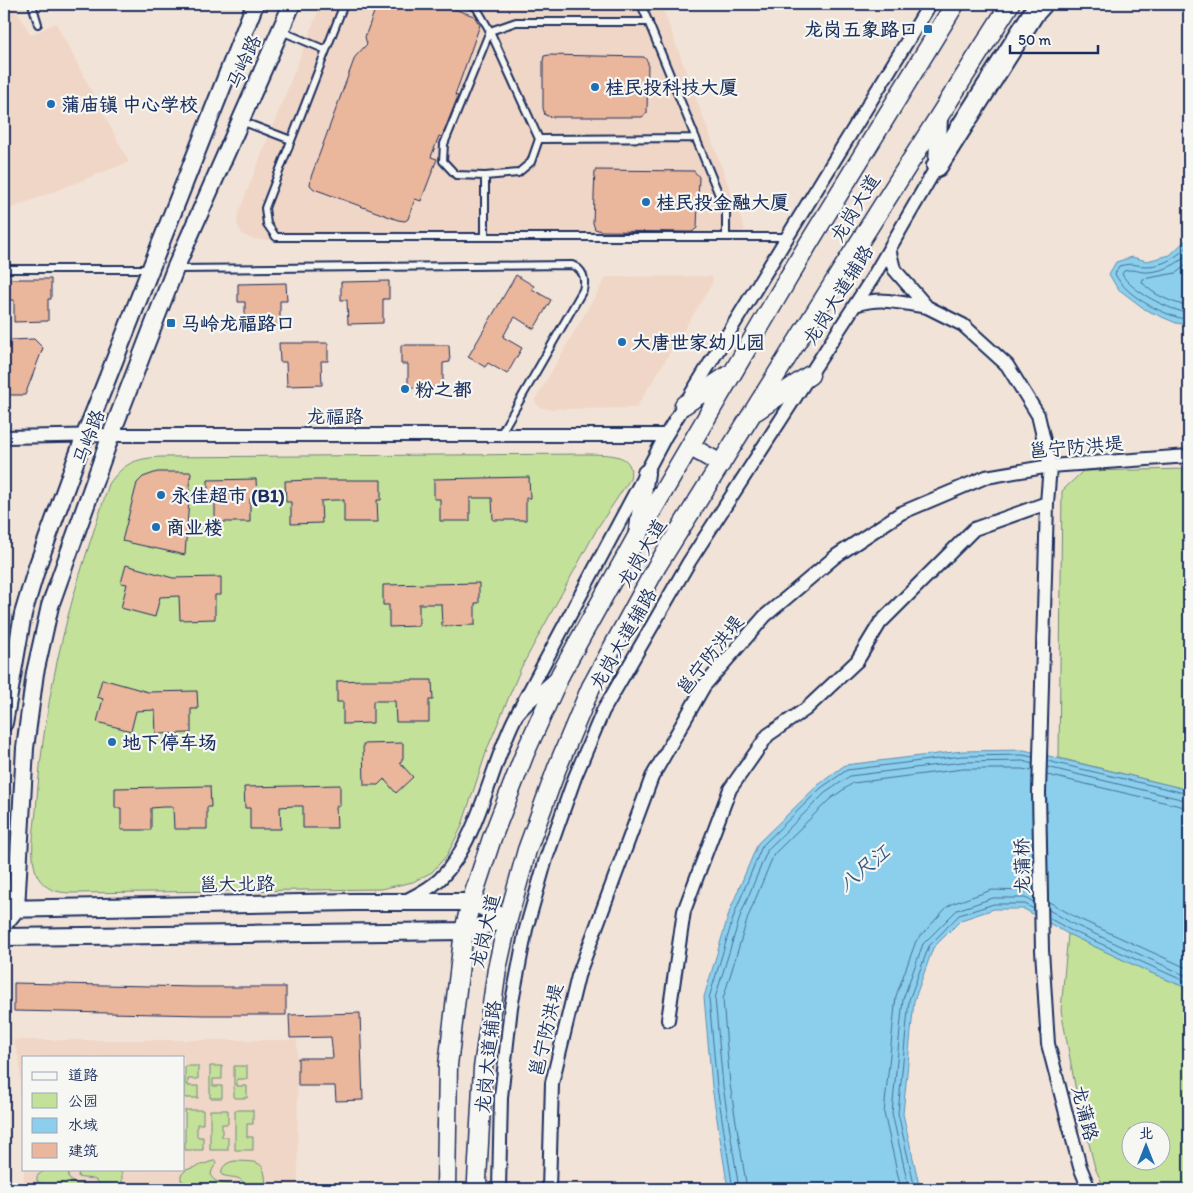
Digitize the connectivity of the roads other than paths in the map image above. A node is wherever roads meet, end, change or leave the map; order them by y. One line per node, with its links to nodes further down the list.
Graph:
1 (32, 4): 13 (lane)
2 (255, 4): 29 (street, 马岭路)
3 (292, 4): 14 (street, 马岭路)
4 (344, 4): 16 (lane)
5 (469, 4): 11 (lane)
6 (641, 4): 12 (lane)
7 (930, 4): 26 (street, 龙岗大道辅路)
8 (955, 4): 35 (main road, 龙岗大道)
9 (1010, 4): 17 (main road, 龙岗大道)
10 (1042, 4): 22 (main road)
11 (476, 5): 15 (lane)
12 (649, 22): 15 (lane); 19 (lane)
13 (38, 24)
14 (280, 31): 16 (lane); 18 (street, 马岭路)
15 (490, 31): 20 (lane); 23 (lane)
16 (326, 50): 21 (lane)
17 (939, 116): 22 (street); 38 (main road, 龙岗大道)
18 (240, 121): 21 (lane); 30 (street, 马岭路)
19 (696, 138): 20 (lane); 24 (lane)
20 (539, 139): 23 (lane)
21 (291, 140): 25 (lane)
22 (937, 166): 27 (street, 龙岗大道辅路)
23 (485, 176): 25 (lane)
24 (726, 236): 25 (lane); 26 (lane)
25 (485, 237)
26 (787, 237): 37 (street, 龙岗大道辅路)
27 (889, 249): 31 (street, 龙岗大道辅路); 33 (street)
28 (4, 269): 29 (lane)
29 (150, 269): 32 (street, 马岭路)
30 (175, 269): 34 (street, 马岭路); 41 (lane)
31 (855, 305): 33 (street); 36 (street, 龙岗大道辅路)
32 (135, 306): 34 (street); 39 (street, 马岭路)
33 (927, 307): 47 (street, 龙蒲桥)
34 (158, 314): 40 (street, 马岭路)
35 (734, 371): 37 (main road); 44 (main road, 龙岗大道)
36 (810, 375): 38 (main road); 65 (street, 龙岗大道辅路)
37 (684, 405): 42 (street, 龙岗大道辅路)
38 (752, 414): 46 (main road, 龙岗大道)
39 (85, 435): 40 (street, 龙福路); 43 (street, 龙福路); 53 (street, 马岭路)
40 (111, 435): 41 (street, 龙福路); 56 (street, 马岭路)
41 (500, 435): 42 (street, 龙福路)
42 (666, 435): 48 (street, 龙岗大道辅路)
43 (4, 437)
44 (691, 448): 46 (main road); 50 (main road, 龙岗大道)
45 (1189, 456): 47 (street, 邕宁防洪堤)
46 (721, 464): 57 (main road, 龙岗大道)
47 (1050, 466): 49 (street, 龙蒲桥); 66 (street, 邕宁防洪堤)
48 (646, 473): 50 (street); 52 (street, 龙岗大道辅路)
49 (1047, 503): 61 (street); 62 (street, 龙蒲桥)
50 (636, 538): 51 (main road, 龙岗大道)
51 (562, 673): 52 (street, 龙岗大道辅路); 55 (main road, 龙岗大道)
52 (516, 716): 54 (street, 龙岗大道辅路)
53 (4, 723)
54 (403, 901): 55 (street, 邕大北路); 56 (street, 邕大北路)
55 (471, 902): 57 (street); 59 (main road, 龙岗大道)
56 (10, 909): 58 (street)
57 (508, 919): 59 (street); 64 (main road, 龙岗大道)
58 (4, 924)
59 (464, 931): 60 (street); 63 (main road, 龙岗大道)
60 (4, 937)
61 (668, 1020)
62 (1048, 1044): 67 (street, 龙蒲路)
63 (446, 1189)
64 (478, 1189)
65 (499, 1189)
66 (548, 1189)
67 (1089, 1189)

